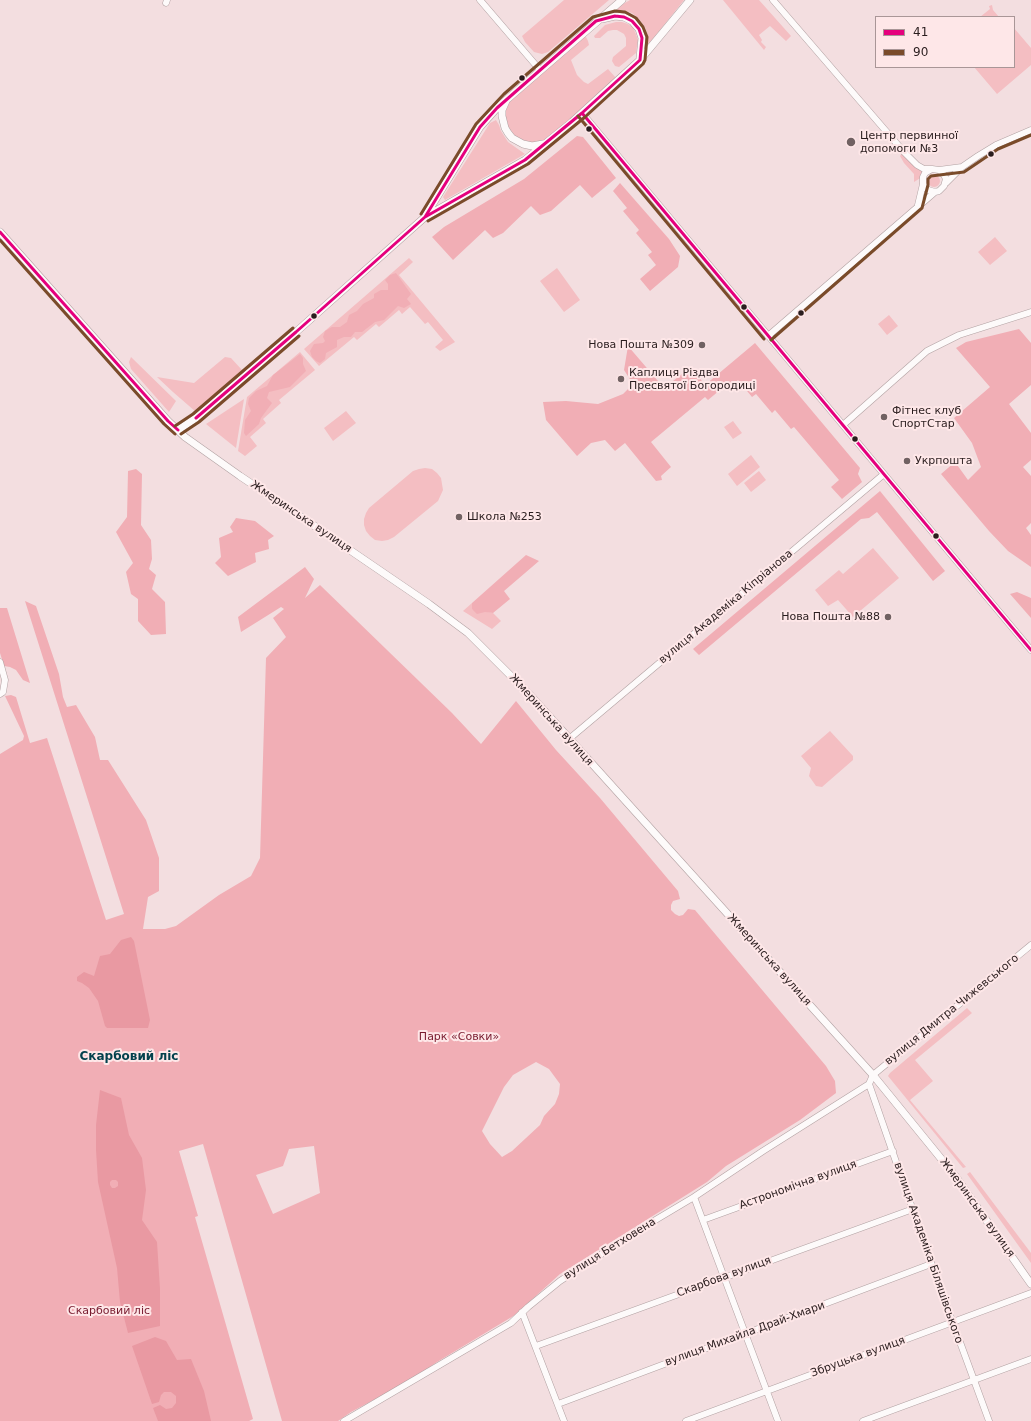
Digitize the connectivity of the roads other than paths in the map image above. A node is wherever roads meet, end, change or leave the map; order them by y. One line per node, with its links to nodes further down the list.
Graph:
1 (480, 0): 7 (street)
2 (622, 0): 5 (main road)
3 (690, 0): 6 (main road)
4 (773, 0): 13 (street)
5 (596, 22): 6 (main road); 7 (main road)
6 (640, 60): 9 (main road)
7 (540, 70): 8 (main road)
8 (507, 98): 11 (main road); 19 (main road)
9 (582, 113): 11 (main road); 22 (street)
10 (1031, 130): 12 (street)
11 (547, 142): 19 (main road)
12 (962, 167): 14 (street); 15 (street)
13 (932, 169): 14 (street); 16 (street)
14 (939, 170): 15 (street)
15 (946, 183): 17 (street)
16 (923, 184): 17 (street); 18 (street)
17 (935, 192): 18 (street)
18 (918, 205): 22 (street)
19 (425, 217): 24 (main road)
20 (0, 232): 24 (main road, Жмеринська вулиця)
21 (1031, 312): 23 (street)
22 (768, 336): 23 (street)
23 (843, 425): 25 (street)
24 (178, 430): 29 (main road, Жмеринська вулиця)
25 (884, 474): 26 (street); 29 (street, вулиця Академіка Кіпріанова)
26 (1031, 650)
27 (0, 662): 28 (street)
28 (0, 694)
29 (569, 739): 31 (main road, Жмеринська вулиця)
30 (1031, 944): 31 (street, вулиця Дмитра Чижевського)
31 (873, 1075): 32 (street); 39 (main road, Жмеринська вулиця)
32 (869, 1084): 33 (street, вулиця Академіка Біляшівського); 34 (street, вулиця Бетховена)
33 (893, 1151): 35 (street, вулиця Академіка Біляшівського); 36 (street, Астрономічна вулиця)
34 (694, 1198): 36 (street); 41 (street, вулиця Бетховена)
35 (913, 1209): 37 (street, вулиця Академіка Біляшівського); 38 (street, Скарбова вулиця)
36 (703, 1220): 38 (street)
37 (932, 1264): 42 (street, вулиця Академіка Біляшівського); 43 (street, вулиця Михайла Драй-Хмари)
38 (724, 1277): 43 (street); 44 (street, Скарбова вулиця)
39 (1031, 1284)
40 (1031, 1293): 42 (street, Збруцька вулиця)
41 (522, 1312): 44 (street); 49 (street, вулиця Бетховена)
42 (952, 1322): 46 (street, вулиця Академіка Біляшівського); 47 (street, Збруцька вулиця)
43 (745, 1334): 47 (street); 48 (street, вулиця Михайла Драй-Хмари)
44 (536, 1346): 48 (street)
45 (1031, 1359): 46 (street)
46 (974, 1380): 53 (street); 54 (street, вулиця Академіка Біляшівського)
47 (766, 1391): 51 (street, Збруцька вулиця); 52 (street)
48 (558, 1404): 50 (street)
49 (344, 1421)
50 (564, 1421)
51 (686, 1421)
52 (778, 1421)
53 (863, 1421)
54 (989, 1421)

